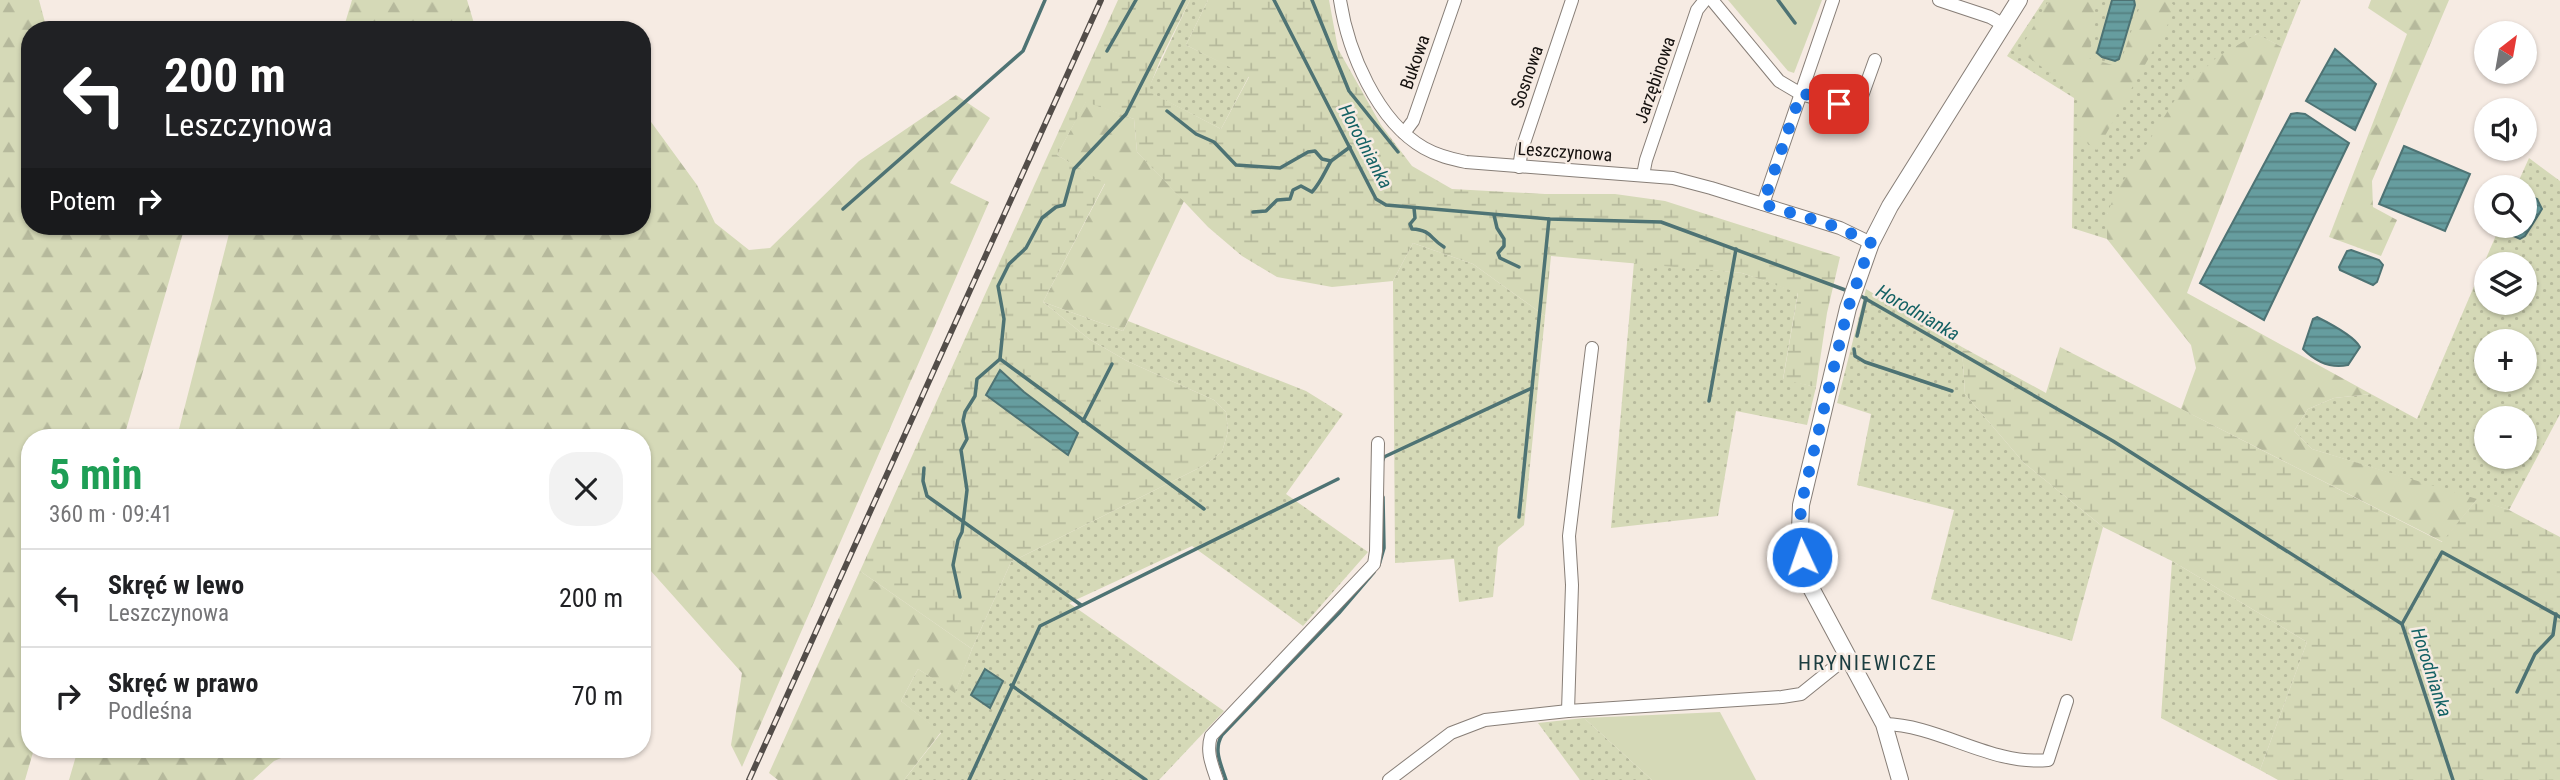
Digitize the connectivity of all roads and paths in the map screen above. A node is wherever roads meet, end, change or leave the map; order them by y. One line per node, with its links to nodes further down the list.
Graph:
1 (1340, 0): 12 (street, Leszczynowa)
2 (1455, 0): 12 (street, Bukowa)
3 (1572, 0): 13 (street, Sosnowa)
4 (1706, 0): 14 (street, Jarzębinowa)
5 (1712, 0): 11 (street)
6 (1833, 0): 11 (street)
7 (1939, 0): 9 (street)
8 (2019, 0): 9 (street)
9 (2004, 25): 16 (street)
10 (1874, 60): 11 (street)
11 (1801, 93): 15 (street)
12 (1404, 133): 13 (street, Leszczynowa)
13 (1519, 167): 14 (street, Leszczynowa)
14 (1643, 175): 15 (street, Leszczynowa)
15 (1763, 204): 16 (street, Leszczynowa)
16 (1871, 243): 19 (street)
17 (1592, 348): 21 (street)
18 (1378, 443): 23 (street)
19 (1847, 657): 21 (street); 22 (street)
20 (2067, 701): 22 (street)
21 (1568, 711): 24 (street)
22 (1884, 724): 25 (street)
23 (1217, 780)
24 (1389, 780)
25 (1900, 780)

